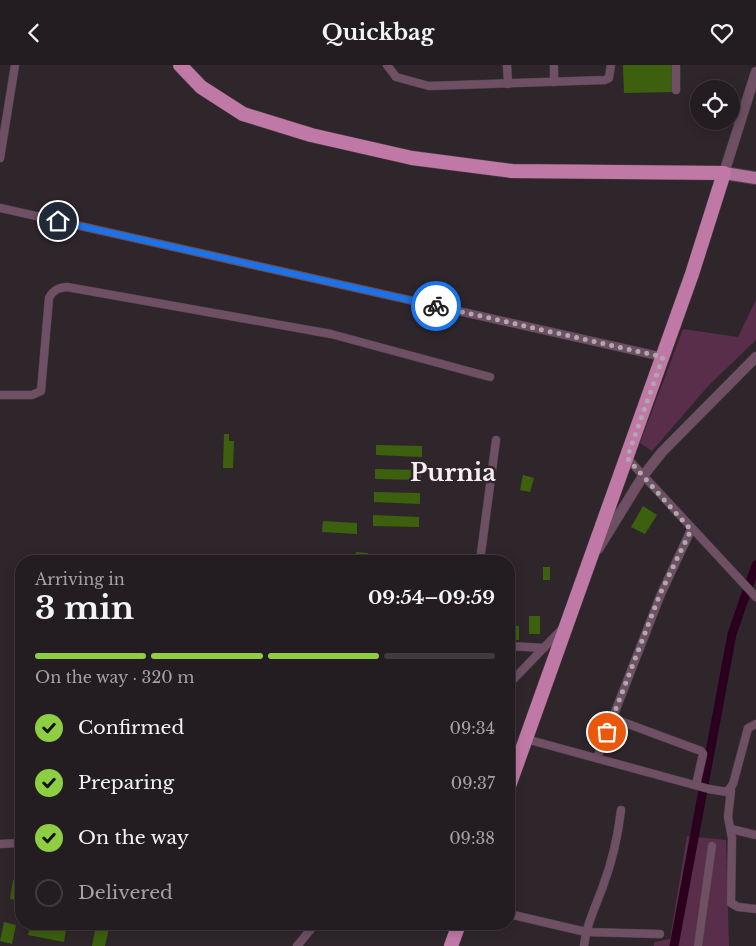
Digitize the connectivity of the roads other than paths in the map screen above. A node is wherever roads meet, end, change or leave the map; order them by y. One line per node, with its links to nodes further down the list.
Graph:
1 (15, 65): 12 (street)
2 (180, 65): 14 (highway)
3 (387, 65): 10 (street)
4 (507, 65): 10 (street)
5 (554, 65): 9 (street)
6 (610, 65): 9 (street)
7 (676, 65): 11 (street)
8 (756, 72): 14 (street)
9 (554, 82): 10 (street)
10 (508, 83)
11 (676, 90)
12 (4, 109): 13 (street)
13 (0, 158)
14 (724, 173): 15 (main road); 17 (highway)
15 (756, 178)
16 (0, 207): 17 (street)
17 (663, 357): 22 (highway)
18 (756, 357): 23 (street)
19 (490, 377): 20 (street)
20 (0, 395)
21 (496, 440): 25 (street)
22 (627, 458): 23 (street); 26 (highway)
23 (643, 476): 24 (street); 26 (street)
24 (691, 530): 27 (street); 32 (street)
25 (481, 555)
26 (590, 563): 28 (highway)
27 (753, 595)
28 (566, 625): 30 (street); 34 (highway)
29 (515, 646): 30 (street)
30 (544, 648): 31 (street)
31 (515, 678)
32 (612, 718): 35 (street); 37 (street)
33 (756, 725): 38 (street)
34 (526, 739): 35 (street); 36 (highway)
35 (597, 758): 37 (street)
36 (515, 769)
37 (698, 786): 38 (street)
38 (731, 790): 40 (street)
39 (621, 810): 49 (street)
40 (732, 829): 41 (street); 45 (street)
41 (756, 835)
42 (15, 843): 43 (street)
43 (0, 844)
44 (712, 846): 54 (street)
45 (756, 909)
46 (515, 915): 49 (street)
47 (310, 930): 51 (street)
48 (457, 930): 52 (highway)
49 (586, 932): 50 (street); 53 (street)
50 (660, 934)
51 (297, 946)
52 (451, 946)
53 (584, 946)
54 (698, 946)

